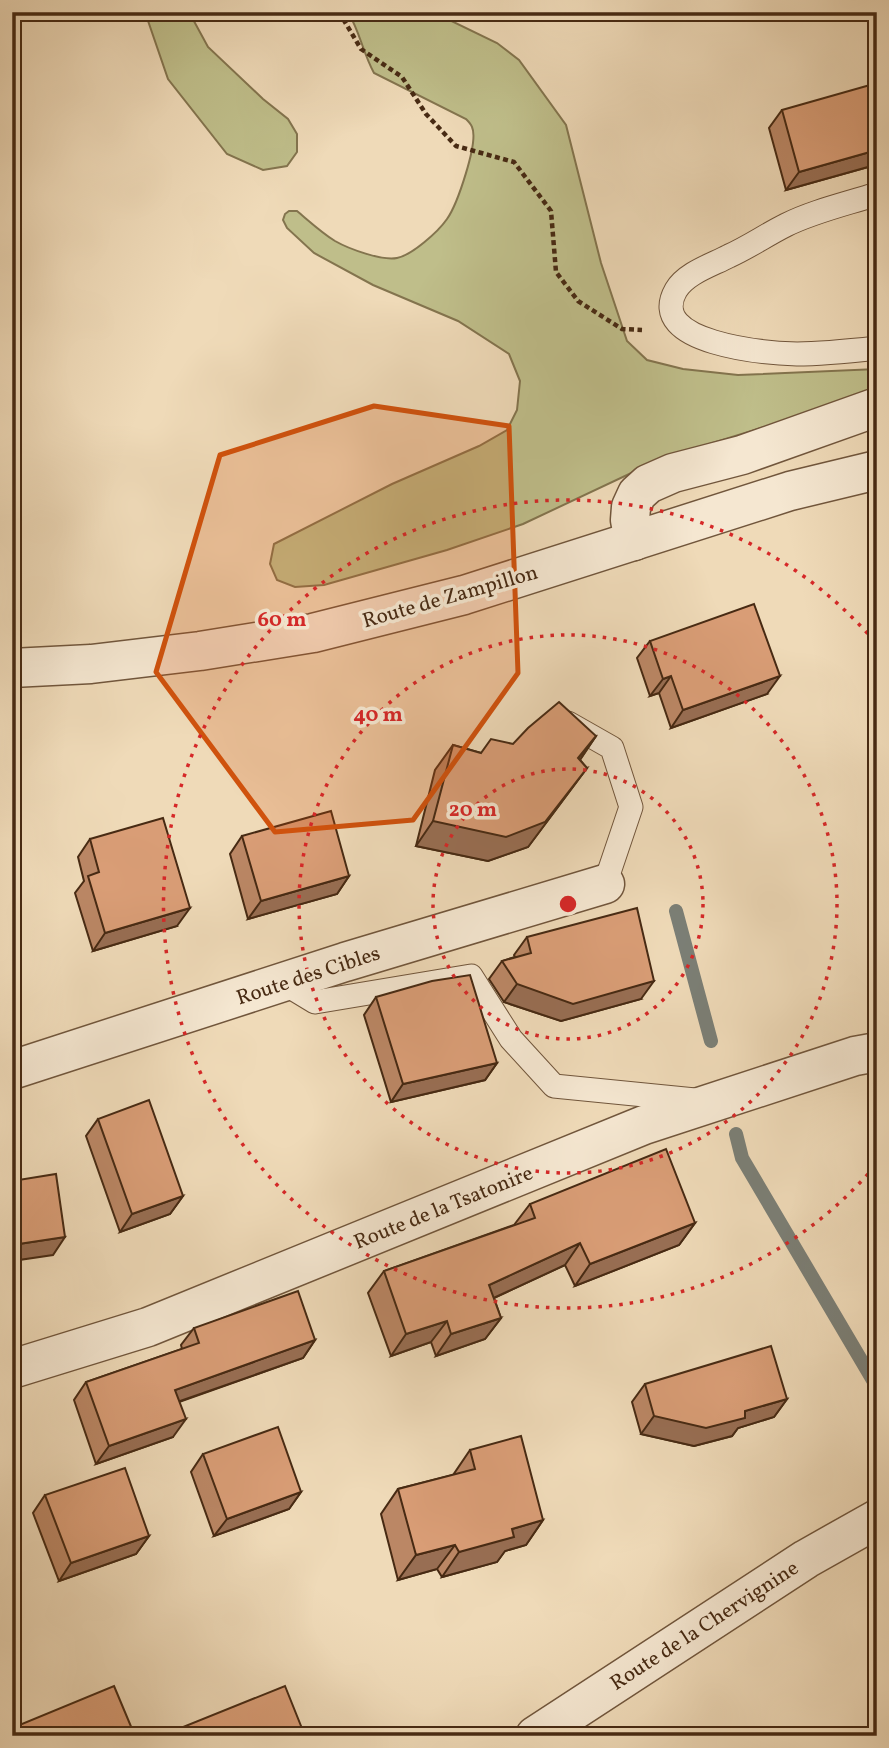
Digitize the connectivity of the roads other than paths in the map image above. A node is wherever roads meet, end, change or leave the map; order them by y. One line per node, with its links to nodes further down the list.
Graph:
1 (877, 194): 2 (lane)
2 (877, 348)
3 (877, 407): 5 (street)
4 (877, 470): 5 (street, Route de Zampillon)
5 (634, 541): 6 (street, Route de Zampillon)
6 (12, 668)
7 (566, 722): 8 (lane)
8 (605, 884): 9 (street, Route des Cibles)
9 (282, 982): 11 (street, Route des Cibles); 12 (lane)
10 (877, 1052): 12 (street, Route de la Tsatonire)
11 (12, 1070)
12 (714, 1102): 13 (street, Route de la Tsatonire)
13 (12, 1369)
14 (877, 1519): 15 (street, Route de la Chervignine)
15 (535, 1736)

